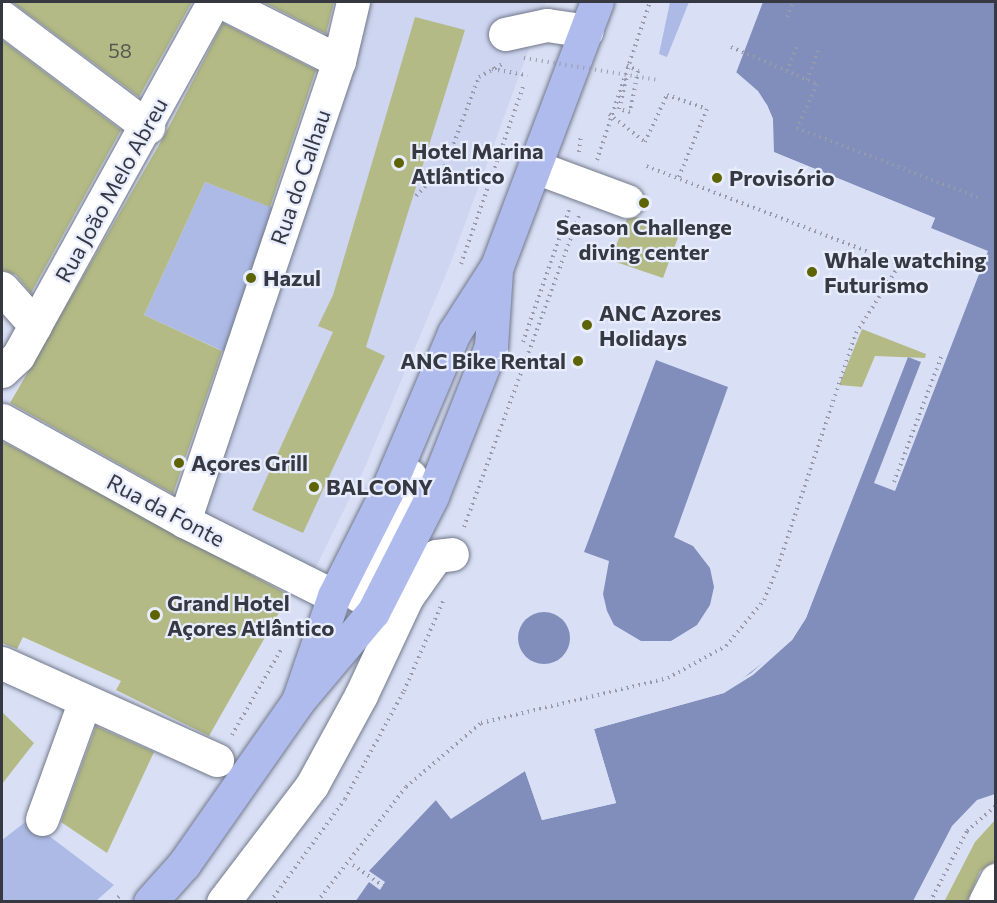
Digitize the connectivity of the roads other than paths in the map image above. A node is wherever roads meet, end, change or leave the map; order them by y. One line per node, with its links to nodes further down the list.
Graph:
1 (213, 2): 8 (street, Rua João Melo Abreu)
2 (222, 2): 7 (street)
3 (353, 2): 7 (street, Rua do Calhau)
4 (592, 16): 6 (street); 9 (main road)
5 (2, 17): 8 (street)
6 (512, 54)
7 (339, 61): 18 (street, Rua do Calhau)
8 (148, 127): 13 (street, Rua João Melo Abreu)
9 (537, 168): 10 (street); 11 (main road)
10 (627, 201)
11 (496, 266): 17 (main road); 20 (main road)
12 (2, 288): 13 (street)
13 (35, 326): 14 (street, Rua João Melo Abreu)
14 (10, 364): 15 (street, Rua João Melo Abreu)
15 (2, 388)
16 (2, 420): 18 (street, Rua da Fonte)
17 (432, 495): 19 (street); 20 (main road)
18 (184, 521): 20 (street, Rua da Fonte)
19 (440, 561): 25 (street); 29 (street)
20 (355, 601): 22 (main road); 22 (main road)
21 (2, 663): 23 (street)
22 (298, 701): 28 (main road)
23 (92, 706): 24 (street); 26 (street)
24 (217, 760)
25 (326, 791)
26 (42, 819)
27 (996, 880): 30 (street)
28 (150, 902)
29 (223, 902)
30 (985, 902)

